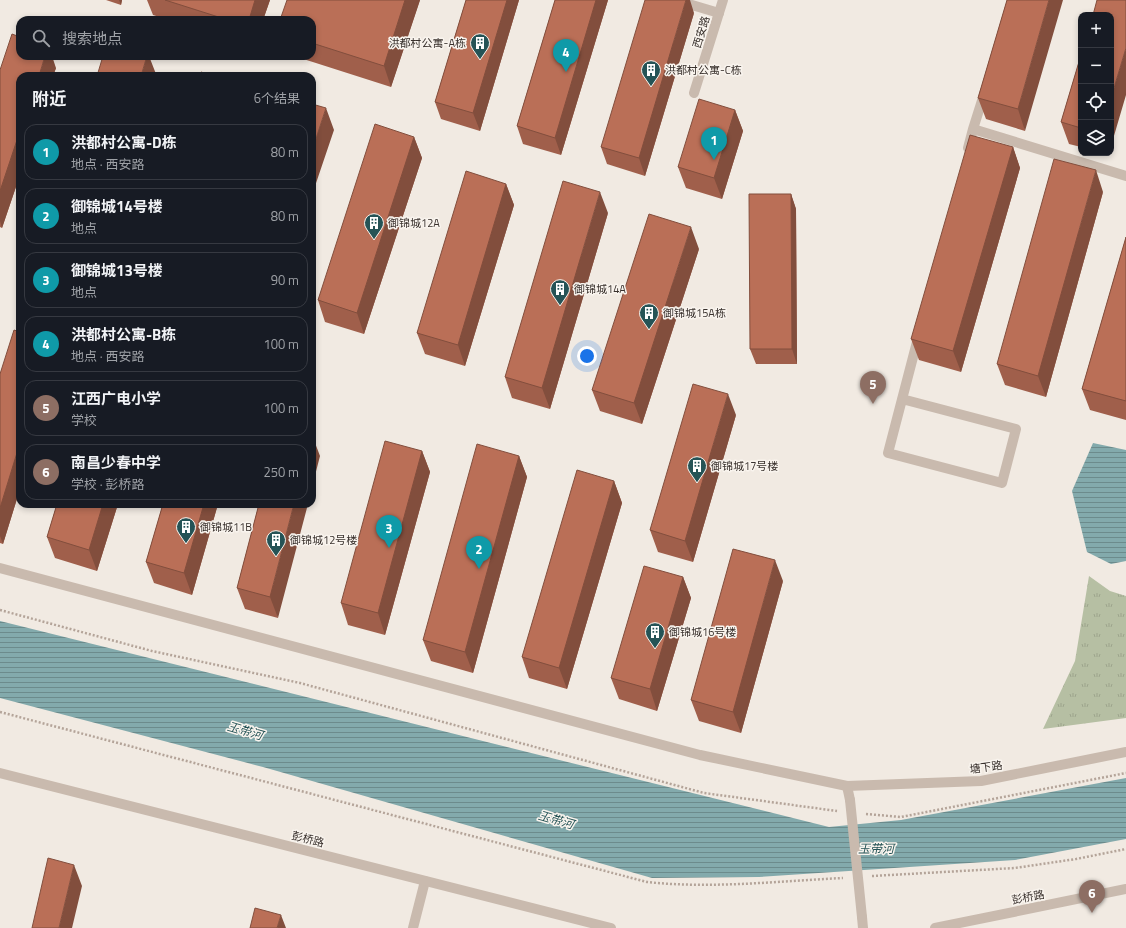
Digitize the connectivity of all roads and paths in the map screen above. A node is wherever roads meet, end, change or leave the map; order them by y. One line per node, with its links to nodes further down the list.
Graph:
1 (675, 0): 3 (street)
2 (724, 0): 3 (street, 西安路)
3 (719, 13): 5 (street, 西安路)
4 (988, 83): 6 (street)
5 (694, 93)
6 (973, 129): 7 (street); 8 (street)
7 (965, 160)
8 (1126, 176)
9 (920, 330): 10 (street)
10 (902, 399): 10 (street)
11 (0, 568): 17 (street, 塘下路)
12 (0, 610): 18 (path)
13 (0, 712): 22 (path)
14 (1126, 752): 17 (street, 塘下路)
15 (1126, 772): 19 (path)
16 (0, 773): 23 (street, 彭桥路)
17 (847, 786): 27 (street, bridge)
18 (838, 811)
19 (861, 813)
20 (1126, 849): 21 (path)
21 (867, 876)
22 (844, 878)
23 (425, 881): 25 (street); 26 (street, 彭桥路)
24 (1126, 889): 28 (street, 彭桥路)
25 (413, 928)
26 (611, 928)
27 (863, 928)
28 (935, 928)

